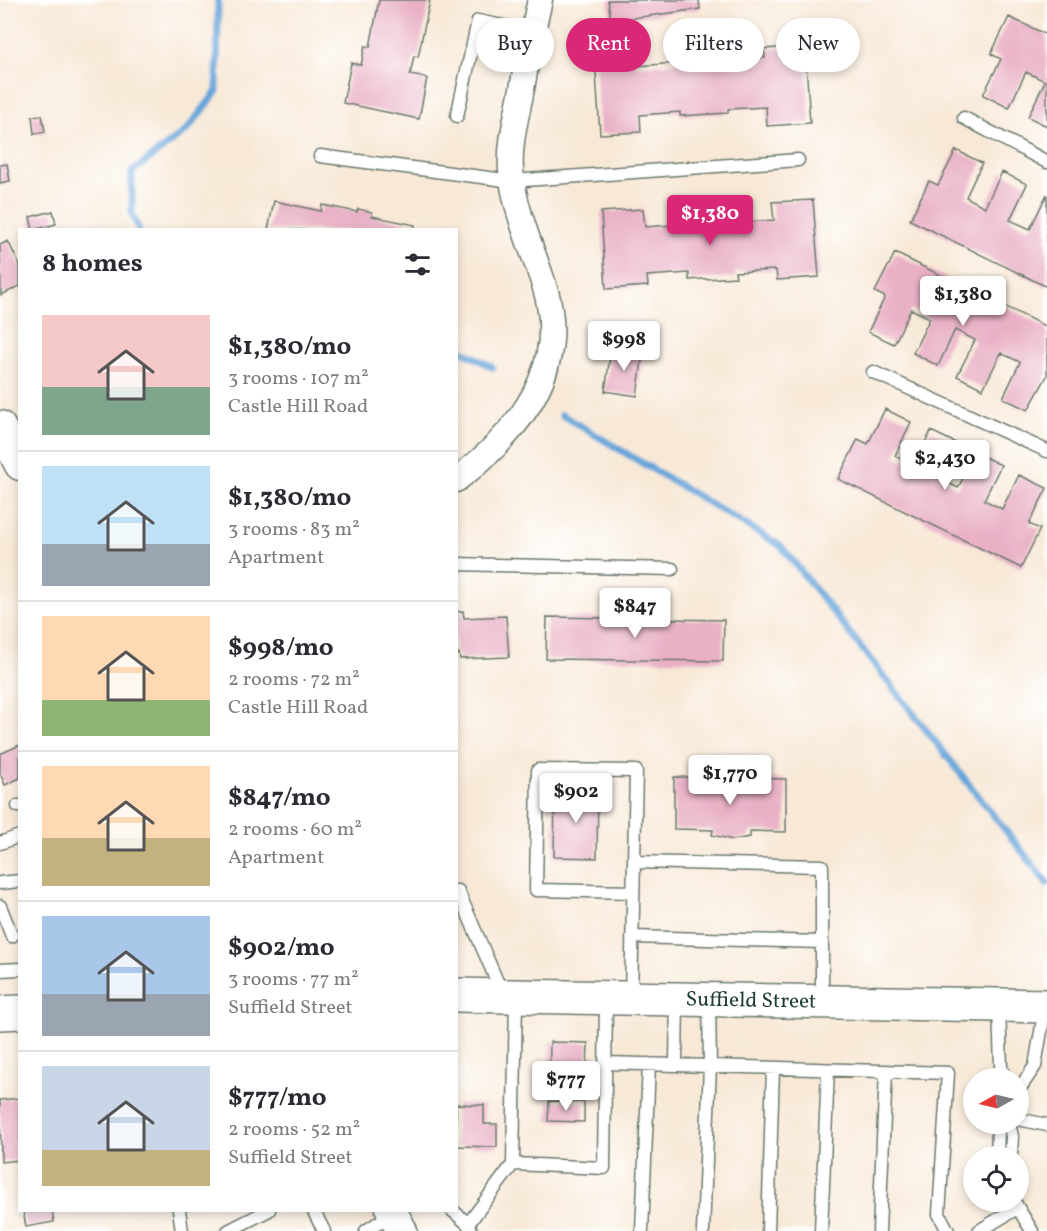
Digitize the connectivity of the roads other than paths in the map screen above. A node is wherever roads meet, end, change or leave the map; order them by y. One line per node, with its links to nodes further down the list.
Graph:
1 (540, 0): 2 (street)
2 (536, 18)
3 (476, 30): 5 (lane)
4 (525, 72): 10 (street)
5 (457, 116)
6 (964, 118): 9 (lane)
7 (320, 156): 10 (lane)
8 (798, 160): 10 (lane)
9 (1047, 162)
10 (512, 181): 15 (street)
11 (873, 372): 13 (lane)
12 (0, 426): 14 (street)
13 (1047, 451)
14 (18, 461)
15 (458, 478)
16 (458, 564): 17 (lane)
17 (672, 569)
18 (18, 837): 19 (lane)
19 (0, 843)
20 (634, 862): 24 (lane); 24 (lane); 28 (lane)
21 (18, 881): 22 (lane)
22 (0, 883)
23 (458, 892): 32 (lane)
24 (633, 892): 27 (lane)
25 (0, 906): 26 (lane)
26 (12, 936)
27 (632, 937): 28 (lane); 33 (lane)
28 (822, 942): 36 (lane)
29 (18, 969): 30 (lane)
30 (0, 970)
31 (458, 995): 32 (main road, Suffield Street)
32 (509, 996): 33 (main road, Suffield Street); 52 (lane)
33 (618, 998): 34 (main road, Suffield Street); 41 (lane)
34 (677, 999): 35 (main road, Suffield Street); 43 (lane)
35 (709, 999): 36 (main road, Suffield Street); 44 (lane)
36 (822, 1002): 37 (main road, Suffield Street)
37 (999, 1005): 38 (main road, Suffield Street); 46 (lane)
38 (1046, 1006): 49 (lane)
39 (18, 1012): 40 (main road)
40 (0, 1013)
41 (606, 1063): 42 (lane); 52 (lane)
42 (649, 1064): 43 (lane); 65 (lane)
43 (676, 1064): 44 (lane)
44 (710, 1066): 45 (lane); 66 (lane)
45 (773, 1068): 47 (lane); 67 (lane)
46 (1001, 1068)
47 (828, 1070): 48 (lane); 68 (lane)
48 (886, 1071): 69 (lane); 70 (lane)
49 (1029, 1075)
50 (1029, 1121): 51 (lane)
51 (1047, 1125)
52 (513, 1164): 60 (lane)
53 (179, 1212): 61 (lane)
54 (265, 1212): 62 (lane)
55 (314, 1212): 63 (lane)
56 (454, 1212): 60 (lane)
57 (1006, 1212): 71 (lane)
58 (1020, 1212): 72 (lane)
59 (396, 1216): 64 (lane)
60 (470, 1228)
61 (182, 1231)
62 (228, 1231)
63 (324, 1231)
64 (366, 1231)
65 (642, 1231)
66 (703, 1231)
67 (768, 1231)
68 (821, 1231)
69 (879, 1231)
70 (948, 1231)
71 (979, 1231)
72 (1032, 1231)

